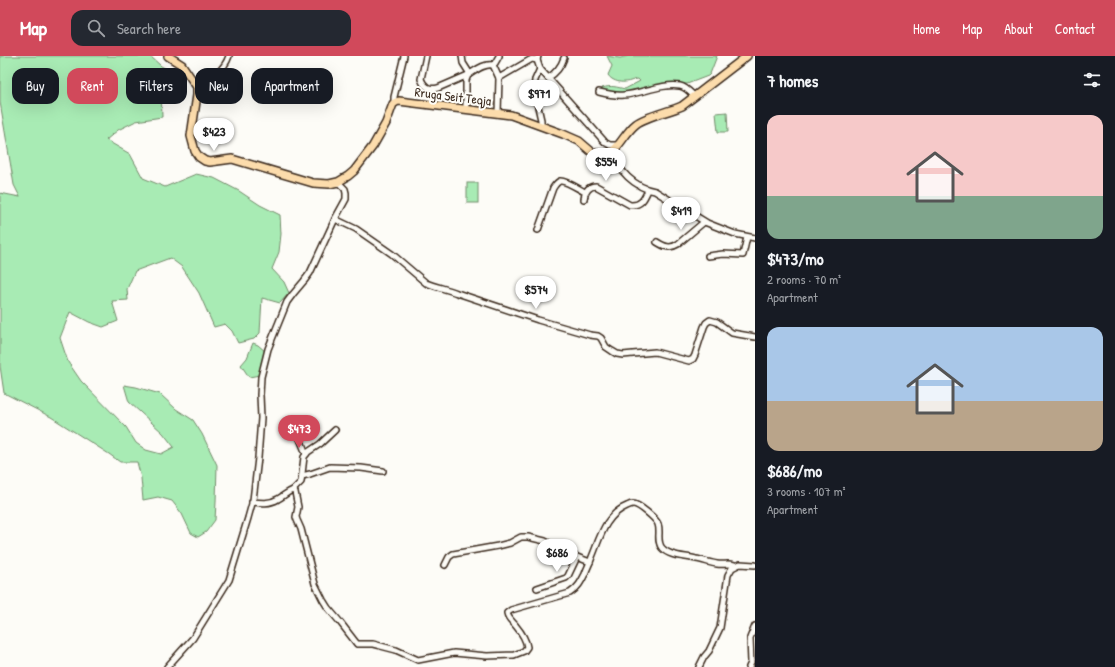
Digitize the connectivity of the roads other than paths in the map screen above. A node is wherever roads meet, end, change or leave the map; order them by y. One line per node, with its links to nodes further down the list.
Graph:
1 (168, 56): 16 (main road)
2 (229, 56): 11 (street)
3 (404, 56): 19 (street)
4 (426, 56): 13 (street)
5 (462, 56): 13 (street)
6 (499, 56): 10 (street)
7 (747, 56): 18 (main road)
8 (537, 58): 12 (street); 14 (street)
9 (564, 58): 15 (street)
10 (493, 65): 13 (street); 14 (street)
11 (222, 68)
12 (540, 69): 15 (street); 23 (street)
13 (469, 74): 21 (street)
14 (499, 78): 22 (street)
15 (548, 78): 24 (street)
16 (195, 84)
17 (599, 92): 18 (street)
18 (695, 97): 24 (main road)
19 (394, 102): 22 (main road, Rruga Seit Teqja); 25 (main road)
20 (196, 104): 25 (main road)
21 (466, 106)
22 (498, 113): 23 (main road, Rruga Seit Teqja)
23 (541, 125): 24 (main road, Rruga Seit Teqja)
24 (616, 148): 26 (street)
25 (338, 182): 29 (street)
26 (648, 190): 27 (street); 30 (street)
27 (585, 192): 28 (street); 31 (street)
28 (584, 199)
29 (335, 219): 36 (street); 43 (street)
30 (704, 222): 32 (street); 34 (street)
31 (538, 230)
32 (747, 237): 33 (street); 35 (street)
33 (755, 238)
34 (657, 242)
35 (708, 256)
36 (755, 337)
37 (294, 423): 39 (street)
38 (335, 430): 39 (street)
39 (306, 454): 41 (street)
40 (382, 471): 41 (street)
41 (302, 476): 42 (street)
42 (293, 490): 43 (street); 45 (street)
43 (252, 502): 51 (street)
44 (577, 557): 45 (street); 46 (street); 49 (street)
45 (590, 562): 47 (street)
46 (445, 565)
47 (735, 565): 48 (street); 52 (street)
48 (755, 565)
49 (537, 588)
50 (755, 626): 53 (street)
51 (167, 667)
52 (699, 667)
53 (749, 667)

